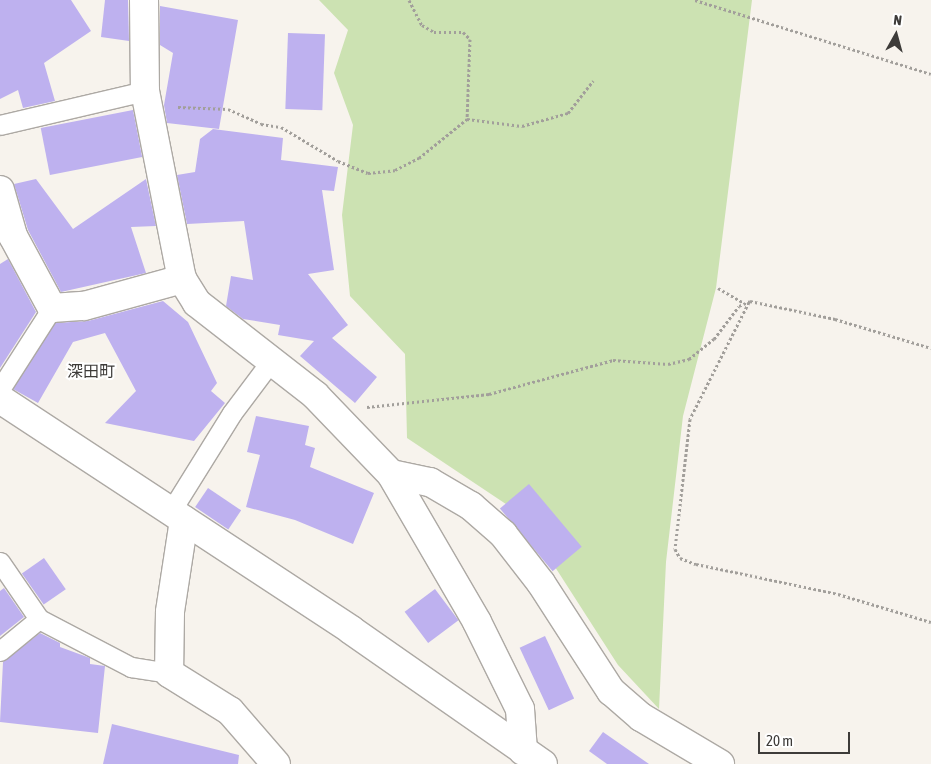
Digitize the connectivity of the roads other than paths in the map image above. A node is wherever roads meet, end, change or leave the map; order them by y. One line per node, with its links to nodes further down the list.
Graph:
1 (144, 0): 2 (street)
2 (146, 97): 3 (lane); 6 (street)
3 (0, 125)
4 (0, 190): 5 (street)
5 (7, 241): 7 (street)
6 (182, 279): 7 (street); 8 (street)
7 (52, 308): 9 (lane)
8 (271, 361): 11 (street); 12 (lane)
9 (0, 389)
10 (0, 400): 12 (street)
11 (391, 474): 17 (street); 19 (street)
12 (178, 516): 16 (street); 17 (street)
13 (0, 562): 14 (lane)
14 (38, 618): 15 (lane); 16 (lane)
15 (0, 650)
16 (169, 673): 18 (street)
17 (533, 758)
18 (276, 764)
19 (720, 764)

